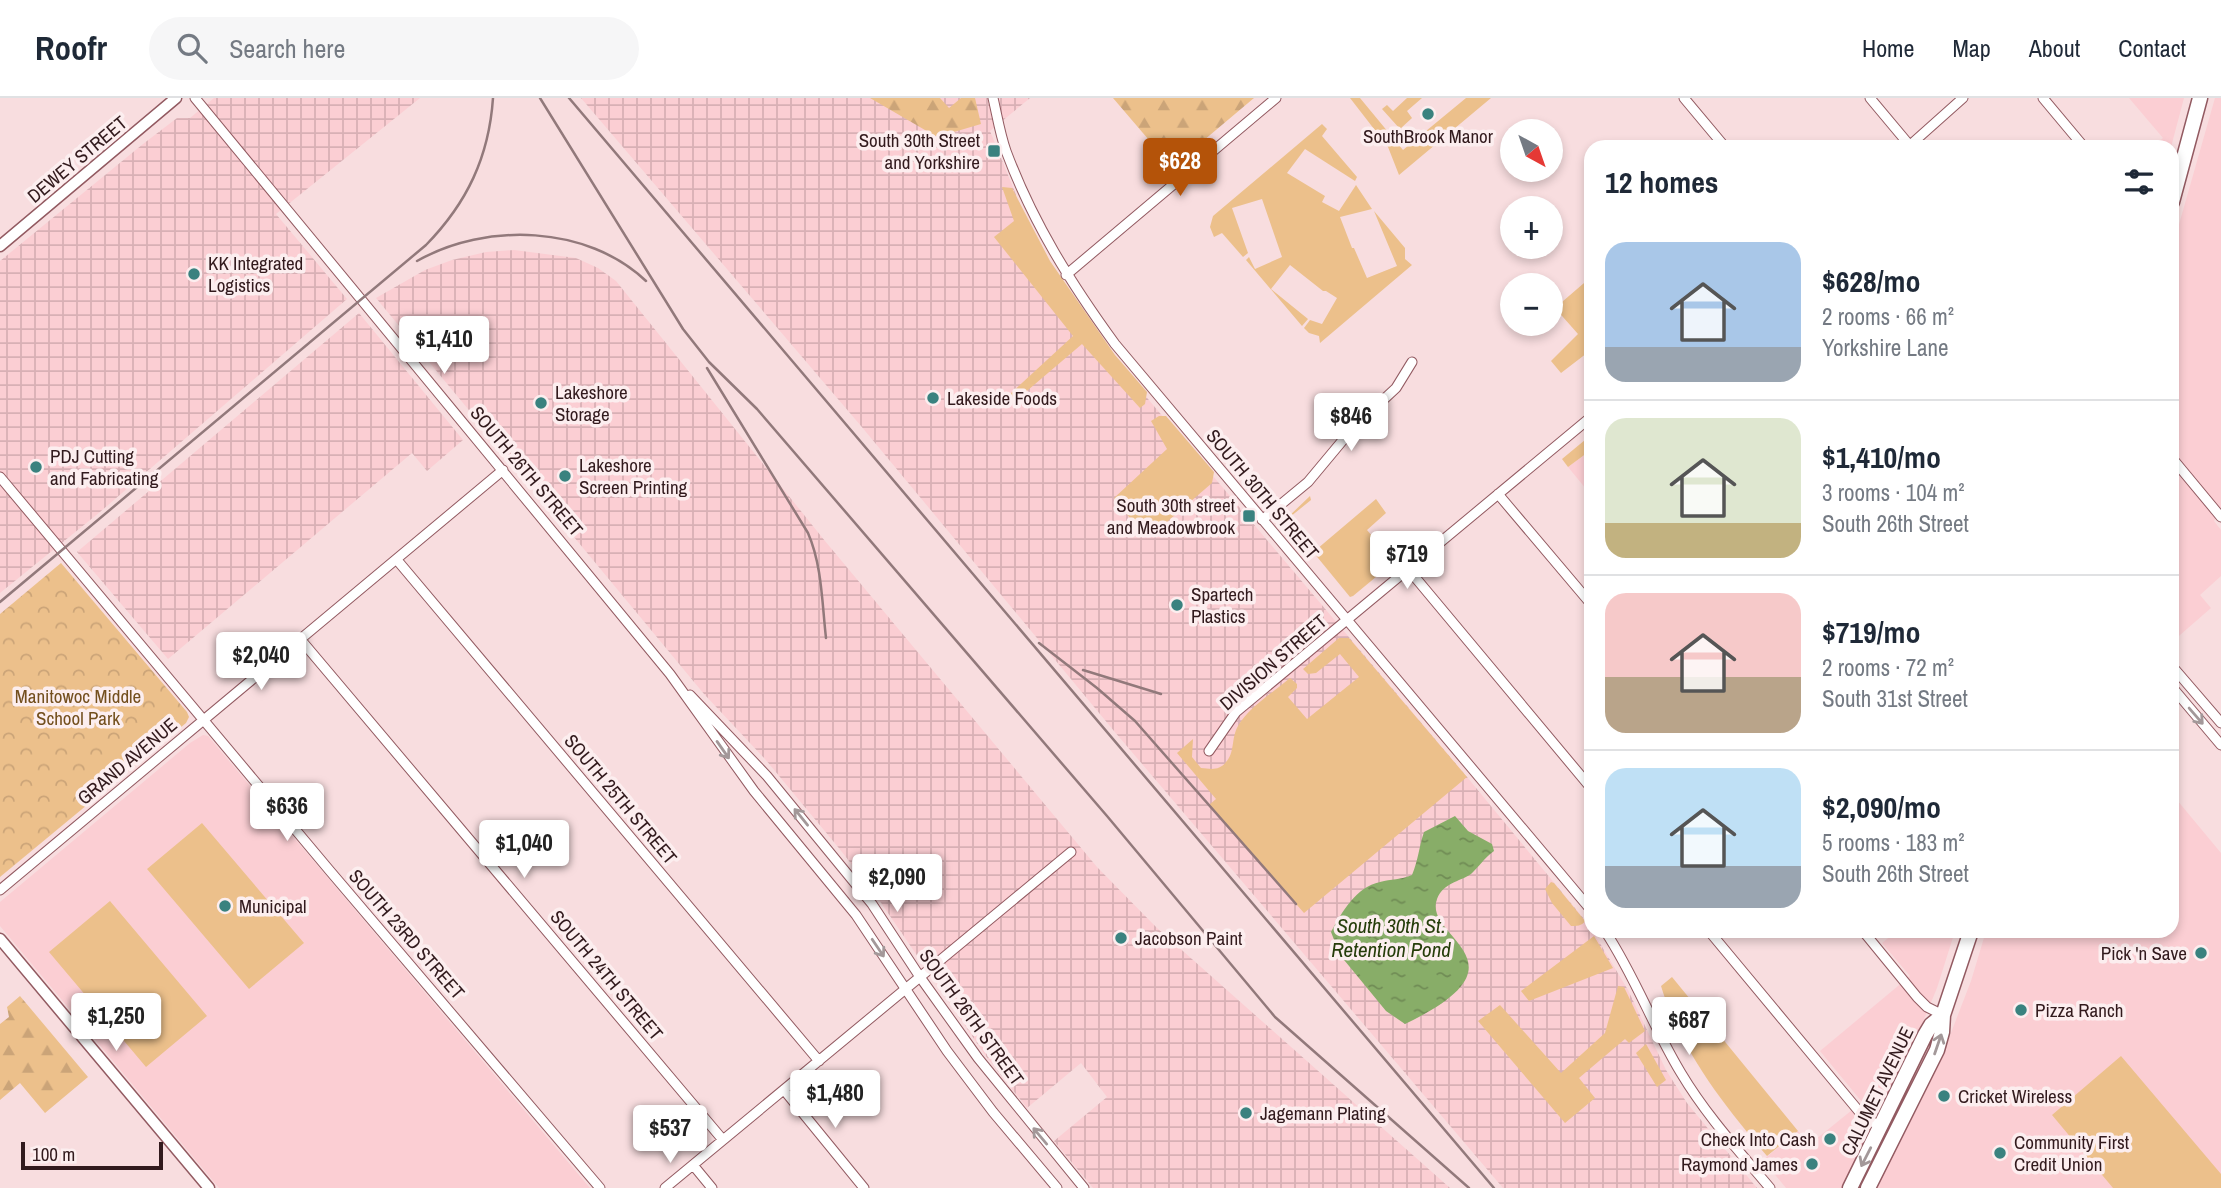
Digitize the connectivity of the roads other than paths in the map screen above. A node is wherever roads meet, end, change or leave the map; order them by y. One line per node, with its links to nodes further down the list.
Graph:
1 (176, 98): 15 (street, DEWEY STREET)
2 (195, 98): 20 (street, SOUTH 26TH STREET)
3 (993, 98): 16 (street, SOUTH 30TH STREET)
4 (1276, 98): 16 (street)
5 (1684, 98): 10 (street)
6 (1870, 98): 11 (street)
7 (1963, 98): 12 (street)
8 (2043, 98): 13 (street)
9 (2200, 98): 14 (main road)
10 (1719, 140)
11 (1905, 140)
12 (1917, 140)
13 (2078, 140)
14 (2179, 176)
15 (0, 246)
16 (1066, 275): 24 (street, SOUTH 30TH STREET)
17 (1412, 362): 24 (street)
18 (1584, 423): 22 (street, DIVISION STREET)
19 (2179, 466): 23 (street)
20 (503, 470): 25 (street, GRAND AVENUE); 30 (street, SOUTH 26TH STREET)
21 (0, 477): 33 (street, SOUTH 23RD STREET)
22 (1498, 494): 26 (street, DIVISION STREET); 27 (street)
23 (2221, 517)
24 (1262, 520): 28 (street, SOUTH 30TH STREET)
25 (397, 560): 29 (street, GRAND AVENUE); 49 (street, SOUTH 25TH STREET)
26 (1409, 570): 28 (street, DIVISION STREET); 37 (street)
27 (1584, 596)
28 (1348, 620): 36 (street, DIVISION STREET); 40 (street, SOUTH 30TH STREET)
29 (301, 640): 33 (street, GRAND AVENUE); 53 (street, SOUTH 24TH STREET)
30 (670, 674): 46 (street, SOUTH 26TH STREET, one-way to 30); 47 (street, SOUTH 26TH STREET, one-way to 47)
31 (2179, 674): 34 (street)
32 (2179, 695): 35 (street, one-way to 35)
33 (204, 720): 39 (street, GRAND AVENUE); 56 (street, SOUTH 23RD STREET)
34 (2221, 723)
35 (2221, 745)
36 (1209, 751)
37 (1584, 780)
38 (1071, 852): 46 (street)
39 (0, 890)
40 (1584, 903)
41 (1610, 938): 62 (street)
42 (1715, 938): 51 (street)
43 (1869, 938): 48 (street)
44 (1969, 938): 48 (main road, CALUMET AVENUE)
45 (0, 939): 55 (street)
46 (920, 977): 47 (street); 61 (street, SOUTH 26TH STREET, one-way to 46)
47 (905, 989): 49 (street); 60 (street, SOUTH 26TH STREET)
48 (1943, 1015): 51 (main road, CALUMET AVENUE); 52 (main road, CALUMET AVENUE, one-way to 48)
49 (819, 1061): 50 (street)
50 (784, 1090): 53 (street); 59 (street)
51 (1882, 1125): 52 (street); 63 (main road, CALUMET AVENUE, one-way to 63)
52 (1898, 1129): 64 (main road, CALUMET AVENUE)
53 (723, 1140): 54 (street)
54 (693, 1165): 57 (street); 58 (street)
55 (209, 1188)
56 (600, 1188)
57 (665, 1188)
58 (712, 1188)
59 (864, 1188)
60 (1057, 1188)
61 (1084, 1188)
62 (1770, 1188)
63 (1850, 1188)
64 (1868, 1188)

